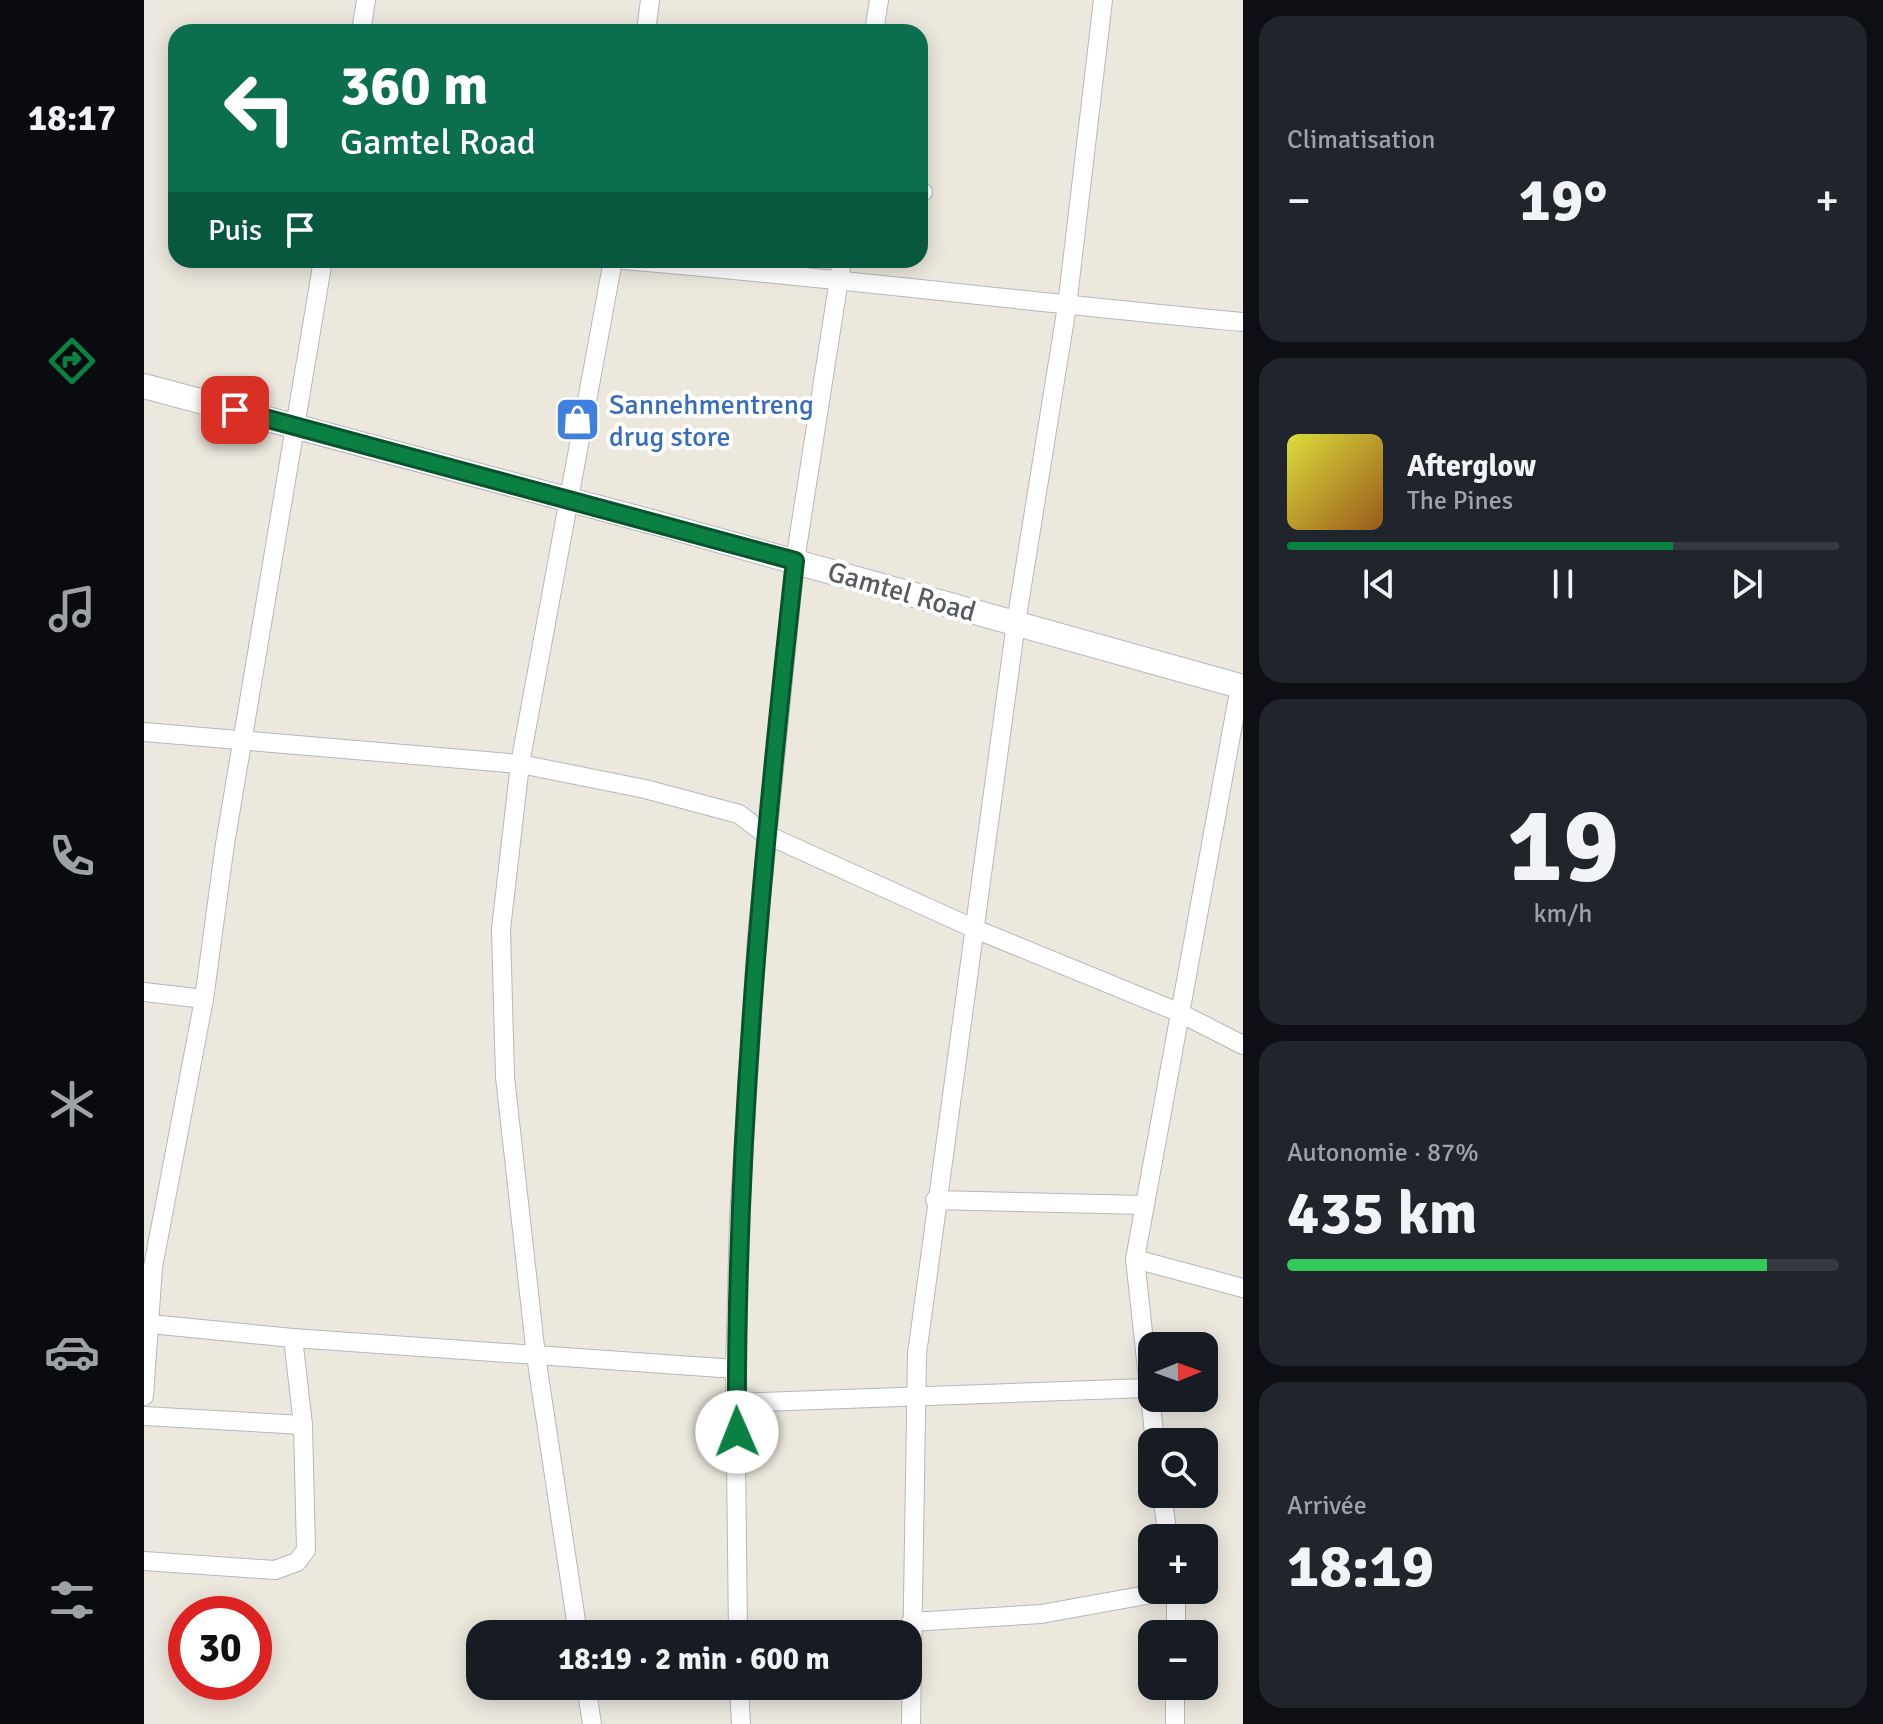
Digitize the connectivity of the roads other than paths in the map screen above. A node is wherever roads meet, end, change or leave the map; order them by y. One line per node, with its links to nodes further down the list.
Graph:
1 (366, 0): 5 (street)
2 (650, 0): 6 (street)
3 (879, 0): 7 (street)
4 (1103, 0): 12 (street)
5 (362, 24)
6 (647, 24)
7 (875, 24)
8 (322, 268): 15 (street)
9 (612, 268): 16 (street)
10 (816, 268): 11 (street)
11 (840, 269): 12 (street); 17 (street)
12 (1067, 306): 13 (street); 18 (street)
13 (1243, 322)
14 (144, 386): 15 (street, Gamtel Road)
15 (296, 426): 16 (street, Gamtel Road); 21 (street)
16 (570, 501): 17 (street, Gamtel Road); 22 (street)
17 (795, 561): 18 (street, Gamtel Road); 23 (street)
18 (1016, 623): 19 (street, Gamtel Road); 24 (street)
19 (1242, 686): 27 (street)
20 (144, 732): 21 (street)
21 (244, 740): 22 (street); 26 (street)
22 (520, 764): 23 (street); 36 (street)
23 (765, 834): 24 (street); 37 (street)
24 (975, 929): 27 (street); 29 (street)
25 (144, 992): 26 (street)
26 (204, 999): 33 (street)
27 (1178, 1012): 28 (street); 30 (street)
28 (1243, 1045)
29 (935, 1200): 30 (street); 40 (street)
30 (1143, 1205): 31 (street)
31 (1135, 1259): 32 (street); 34 (street)
32 (1243, 1288)
33 (150, 1324): 35 (street); 39 (street)
34 (1142, 1332)
35 (293, 1338): 36 (street); 43 (street)
36 (536, 1356): 37 (street); 46 (street)
37 (735, 1369): 41 (street)
38 (1138, 1388): 40 (street)
39 (144, 1396)
40 (918, 1398): 41 (street); 48 (street)
41 (736, 1403): 47 (street)
42 (144, 1416): 43 (street)
43 (303, 1425): 44 (street)
44 (144, 1561)
45 (1138, 1597): 49 (street)
46 (576, 1620)
47 (738, 1620)
48 (911, 1620)
49 (922, 1621)
50 (588, 1700): 54 (street)
51 (740, 1700): 55 (street)
52 (911, 1700): 56 (street)
53 (1175, 1700): 57 (street)
54 (592, 1724)
55 (741, 1724)
56 (911, 1724)
57 (1175, 1724)

